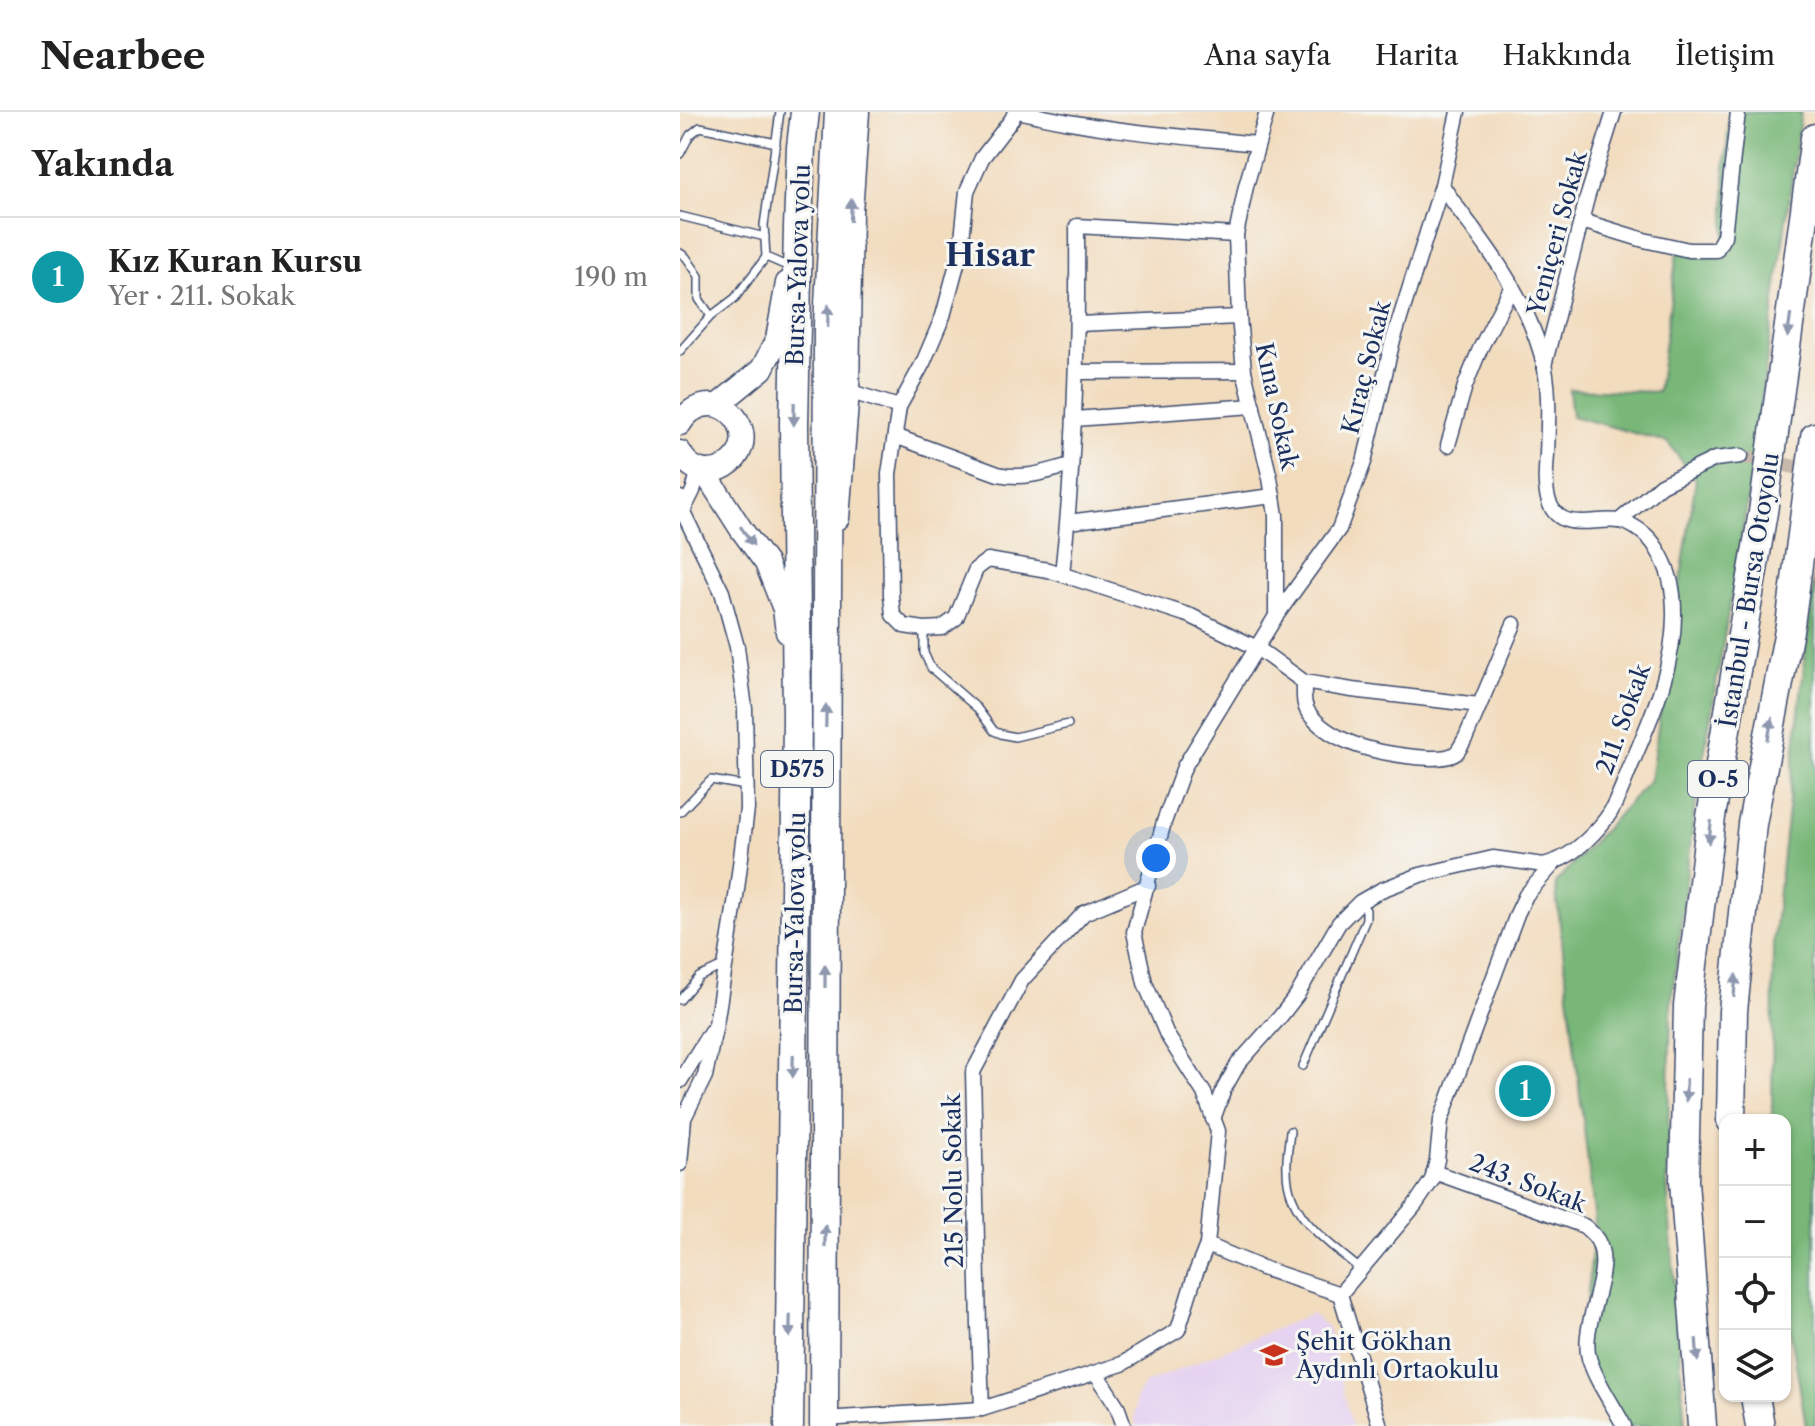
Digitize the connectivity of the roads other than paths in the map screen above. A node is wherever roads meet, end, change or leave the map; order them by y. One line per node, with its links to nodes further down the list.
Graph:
1 (780, 112): 12 (lane)
2 (805, 112): 22 (highway, Bursa-Yalova yolu / D575)
3 (839, 112): 49 (highway, Bursa-Yalova yolu / D575, one-way to 3)
4 (858, 112): 31 (main road, one-way to 4)
5 (1015, 112): 35 (street)
6 (1022, 112): 13 (street)
7 (1267, 112): 13 (street, Kına Sokak)
8 (1456, 112): 15 (street, Kıraç Sokak)
9 (1614, 112): 17 (street, Yeniçeri Sokak)
10 (1738, 112): 17 (street)
11 (1815, 138): 86 (highway, İstanbul - Bursa Otoyolu / O-5, one-way to 86)
12 (776, 143): 14 (lane); 19 (lane)
13 (1257, 144): 18 (street, Kına Sokak)
14 (680, 154)
15 (1442, 185): 23 (street); 50 (street, Kıraç Sokak)
16 (680, 216): 19 (lane)
17 (1582, 221): 28 (street, Yeniçeri Sokak)
18 (1236, 235): 25 (street, Kına Sokak); 26 (street)
19 (765, 237): 21 (lane)
20 (680, 253): 24 (lane)
21 (766, 257): 22 (lane); 24 (lane)
22 (794, 273): 33 (main road); 56 (highway, Bursa-Yalova yolu / D575, one-way to 56)
23 (1512, 286): 28 (street); 40 (street)
24 (711, 316): 27 (lane)
25 (1239, 317): 26 (street); 29 (street, Kına Sokak)
26 (1078, 324): 30 (street)
27 (680, 351)
28 (1544, 366): 46 (street)
29 (1244, 371): 30 (street); 34 (street, Kına Sokak)
30 (1077, 372): 36 (street)
31 (848, 391): 35 (street); 49 (main road)
32 (680, 400): 33 (main road)
33 (710, 405): 37 (main road); 42 (main road)
34 (1253, 406): 36 (street); 44 (street, Kına Sokak)
35 (899, 407): 38 (street)
36 (1074, 419): 43 (street)
37 (680, 424)
38 (895, 436): 43 (street); 52 (street)
39 (1815, 437): 68 (highway, İstanbul - Bursa Otoyolu / O-5, one-way to 39)
40 (1448, 445)
41 (1741, 456): 46 (street)
42 (689, 464): 45 (street); 56 (main road, one-way to 56)
43 (1071, 465): 47 (street)
44 (1273, 496): 47 (street); 50 (street, Kına Sokak)
45 (681, 505): 58 (street)
46 (1619, 521): 60 (street, 211. Sokak)
47 (1068, 522): 48 (street)
48 (1062, 574): 52 (street); 53 (street)
49 (827, 594): 80 (highway, Bursa-Yalova yolu / D575, one-way to 49)
50 (1276, 616): 53 (street, Kıraç Sokak)
51 (1514, 624): 55 (street)
52 (924, 629): 57 (lane)
53 (1257, 648): 54 (street); 61 (street, Kıraç Sokak)
54 (1304, 682): 55 (street); 55 (street)
55 (1479, 705)
56 (797, 718): 82 (highway, Bursa-Yalova yolu / D575, one-way to 82)
57 (1068, 724)
58 (746, 786): 59 (lane); 63 (street)
59 (680, 812)
60 (1556, 861): 62 (street); 72 (street, 211. Sokak)
61 (1148, 886): 69 (street, Kıraç Sokak); 79 (street, 215 Nolu Sokak)
62 (1360, 902): 66 (lane); 69 (street)
63 (725, 965): 64 (lane); 65 (street)
64 (680, 1000)
65 (716, 1024): 67 (street); 71 (street)
66 (1303, 1066)
67 (680, 1081)
68 (1731, 1114)
69 (1213, 1119): 73 (street)
70 (1290, 1131): 74 (lane)
71 (680, 1164)
72 (1434, 1172): 74 (street, 211. Sokak); 85 (street, 243. Sokak)
73 (1207, 1245): 75 (street); 76 (street)
74 (1360, 1269): 75 (street, 211. Sokak)
75 (1340, 1294): 84 (street)
76 (1096, 1373): 79 (street); 83 (street)
77 (1742, 1402): 87 (highway)
78 (1756, 1402): 88 (highway)
79 (982, 1409): 81 (street)
80 (824, 1422): 81 (street)
81 (856, 1422)
82 (789, 1426)
83 (1124, 1426)
84 (1380, 1426)
85 (1624, 1426)
86 (1702, 1426)
87 (1744, 1426)
88 (1760, 1426)

